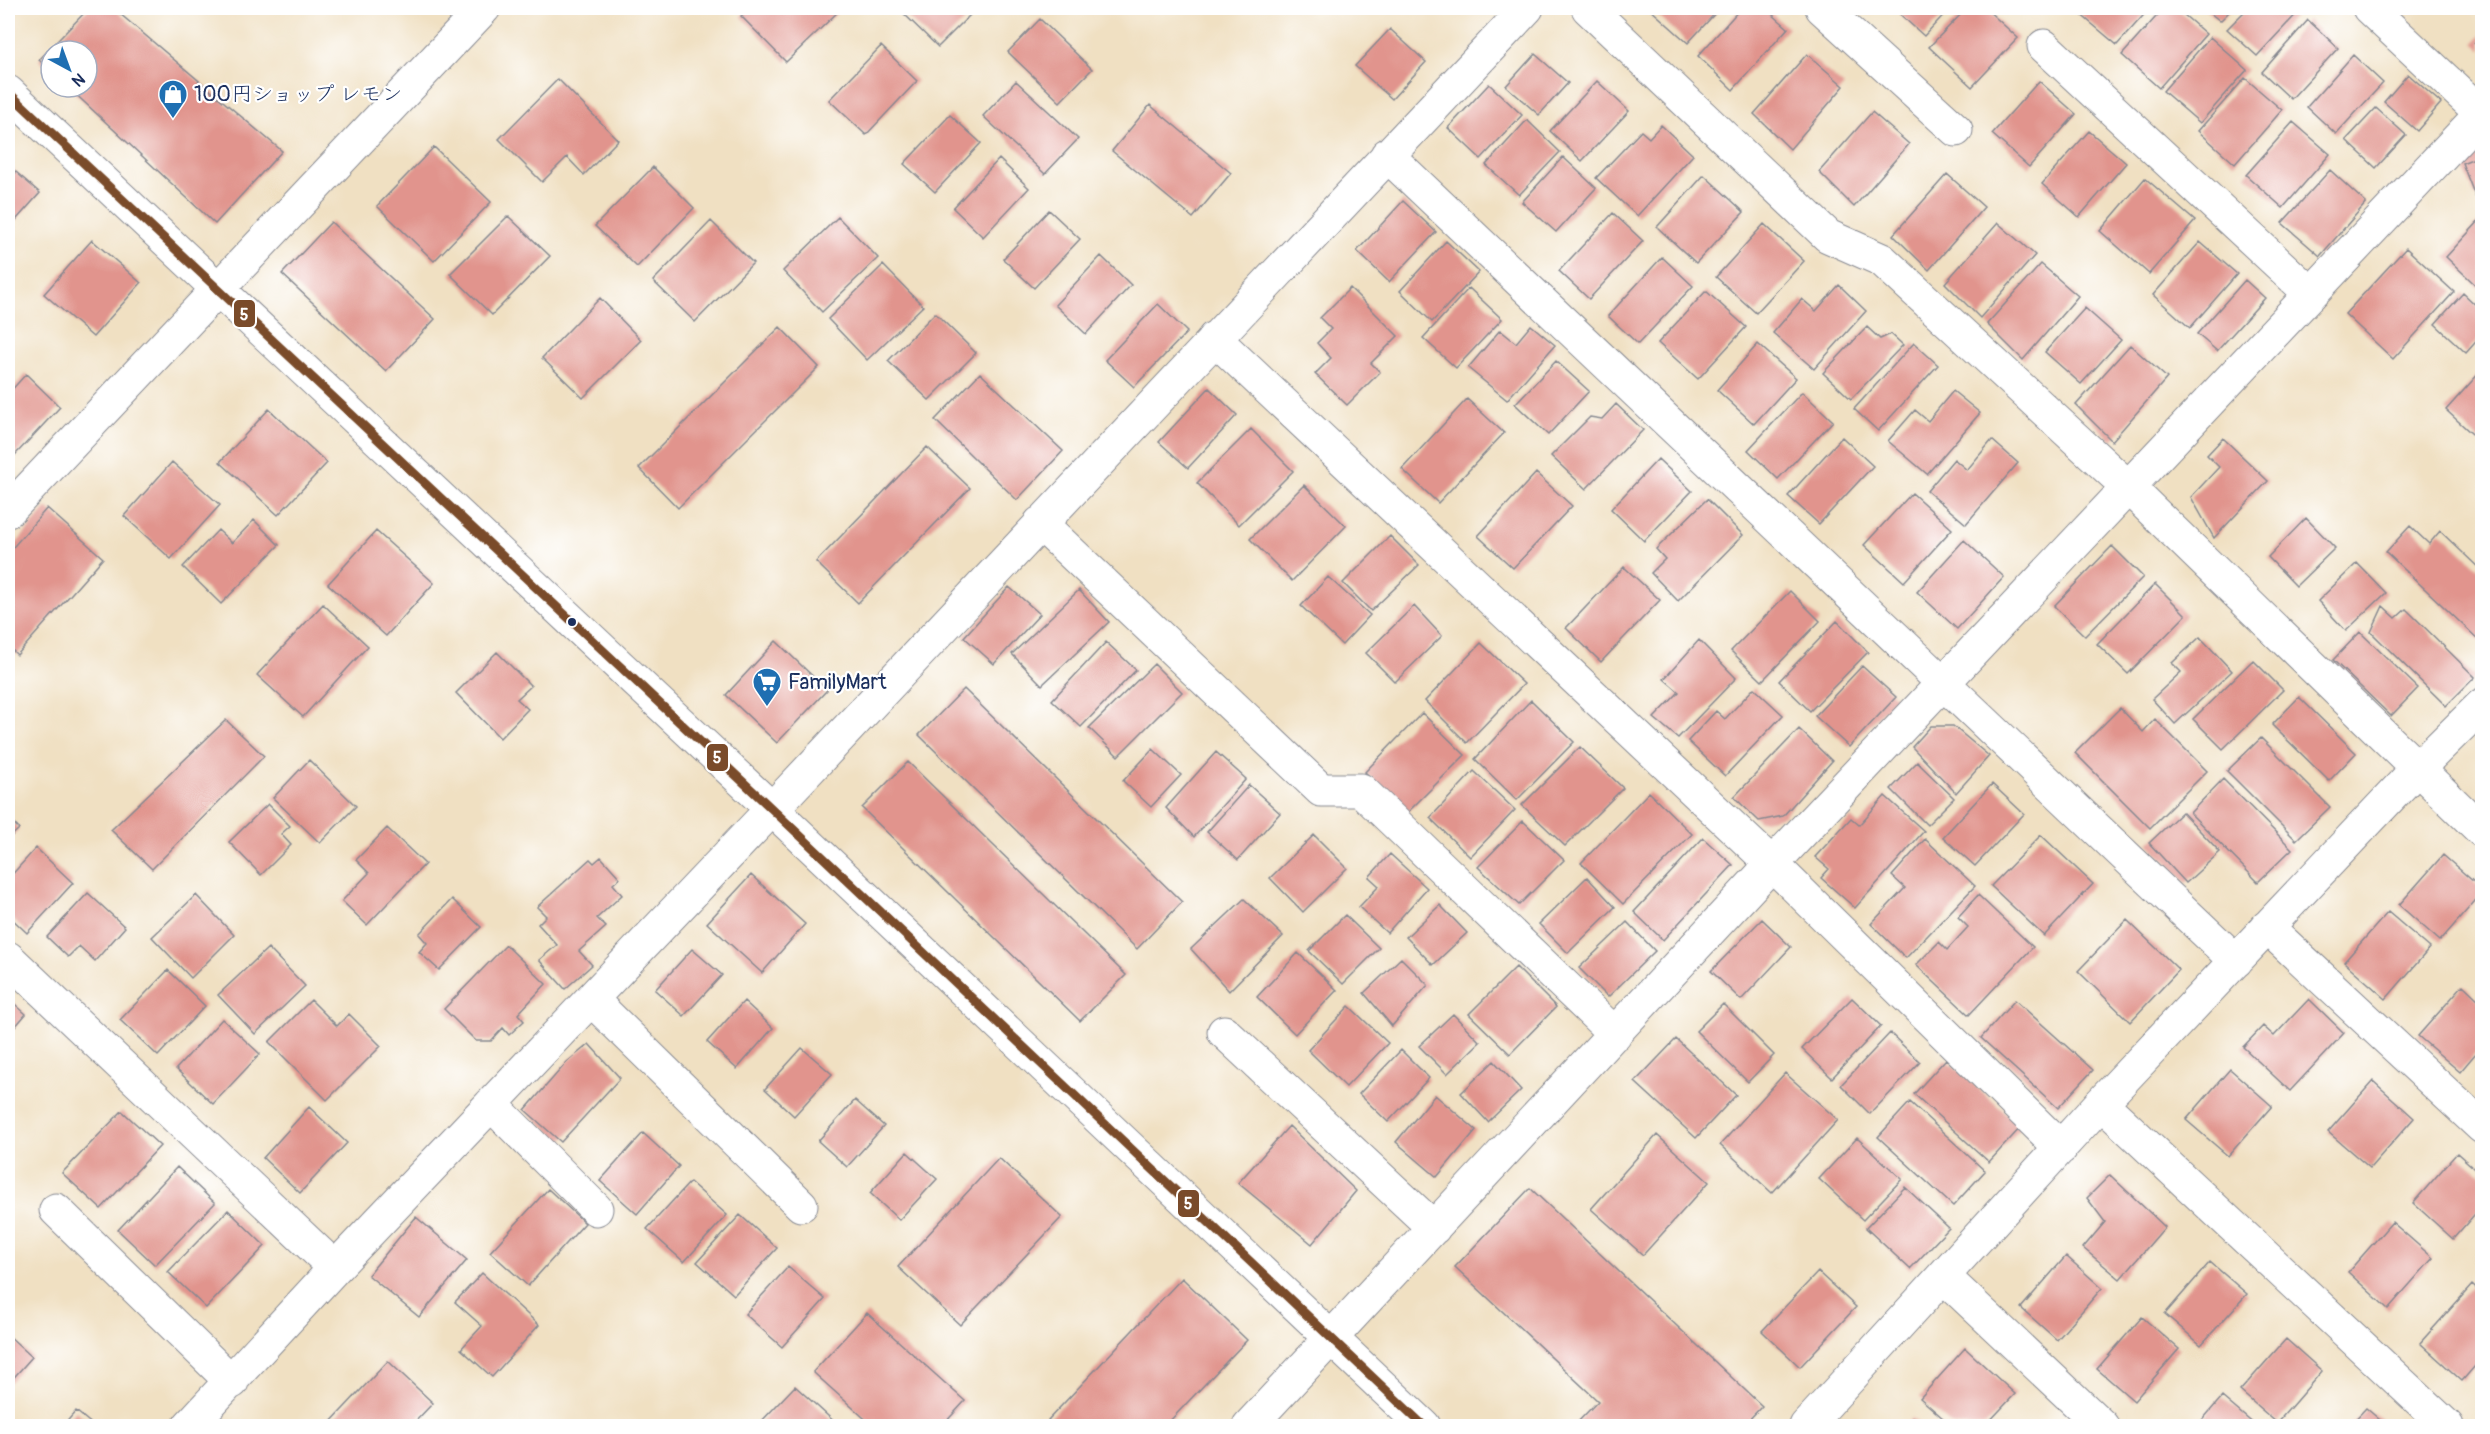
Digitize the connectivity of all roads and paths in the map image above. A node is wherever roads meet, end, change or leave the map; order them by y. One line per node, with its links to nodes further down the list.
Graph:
1 (484, 8): 11 (street)
2 (1527, 8): 10 (street)
3 (1588, 8): 14 (street)
4 (1822, 8): 9 (street)
5 (2369, 8): 8 (street)
6 (2044, 45): 12 (street)
7 (8, 92): 11 (street)
8 (2482, 113): 12 (street)
9 (1956, 130)
10 (1387, 155): 13 (street); 17 (street)
11 (217, 290): 15 (street); 20 (street)
12 (2311, 294): 14 (street)
13 (1214, 338): 16 (street); 22 (street)
14 (2129, 488): 17 (street); 19 (street)
15 (8, 511)
16 (1040, 523): 20 (street); 28 (street)
17 (1944, 682): 22 (street); 25 (street)
18 (2482, 705): 19 (street)
19 (2417, 769): 21 (street); 23 (street)
20 (772, 809): 26 (street); 39 (street)
21 (2482, 831)
22 (1772, 864): 28 (street); 32 (street)
23 (2267, 927): 25 (street); 31 (street)
24 (8, 958): 37 (street)
25 (2236, 961): 29 (street)
26 (591, 999): 30 (street); 33 (street)
27 (1224, 1032): 36 (street)
28 (1615, 1034): 36 (street)
29 (2101, 1103): 32 (street); 46 (street)
30 (491, 1104): 34 (street); 37 (street)
31 (2482, 1127)
32 (2061, 1148): 38 (street)
33 (801, 1205)
34 (596, 1209)
35 (56, 1210): 40 (street)
36 (1434, 1228): 39 (street)
37 (335, 1268): 40 (street)
38 (1943, 1276): 44 (street); 45 (street)
39 (1331, 1339): 42 (street); 43 (street)
40 (232, 1382): 41 (street)
41 (189, 1426)
42 (1249, 1426)
43 (1424, 1426)
44 (1806, 1426)
45 (2103, 1426)
46 (2447, 1426)

